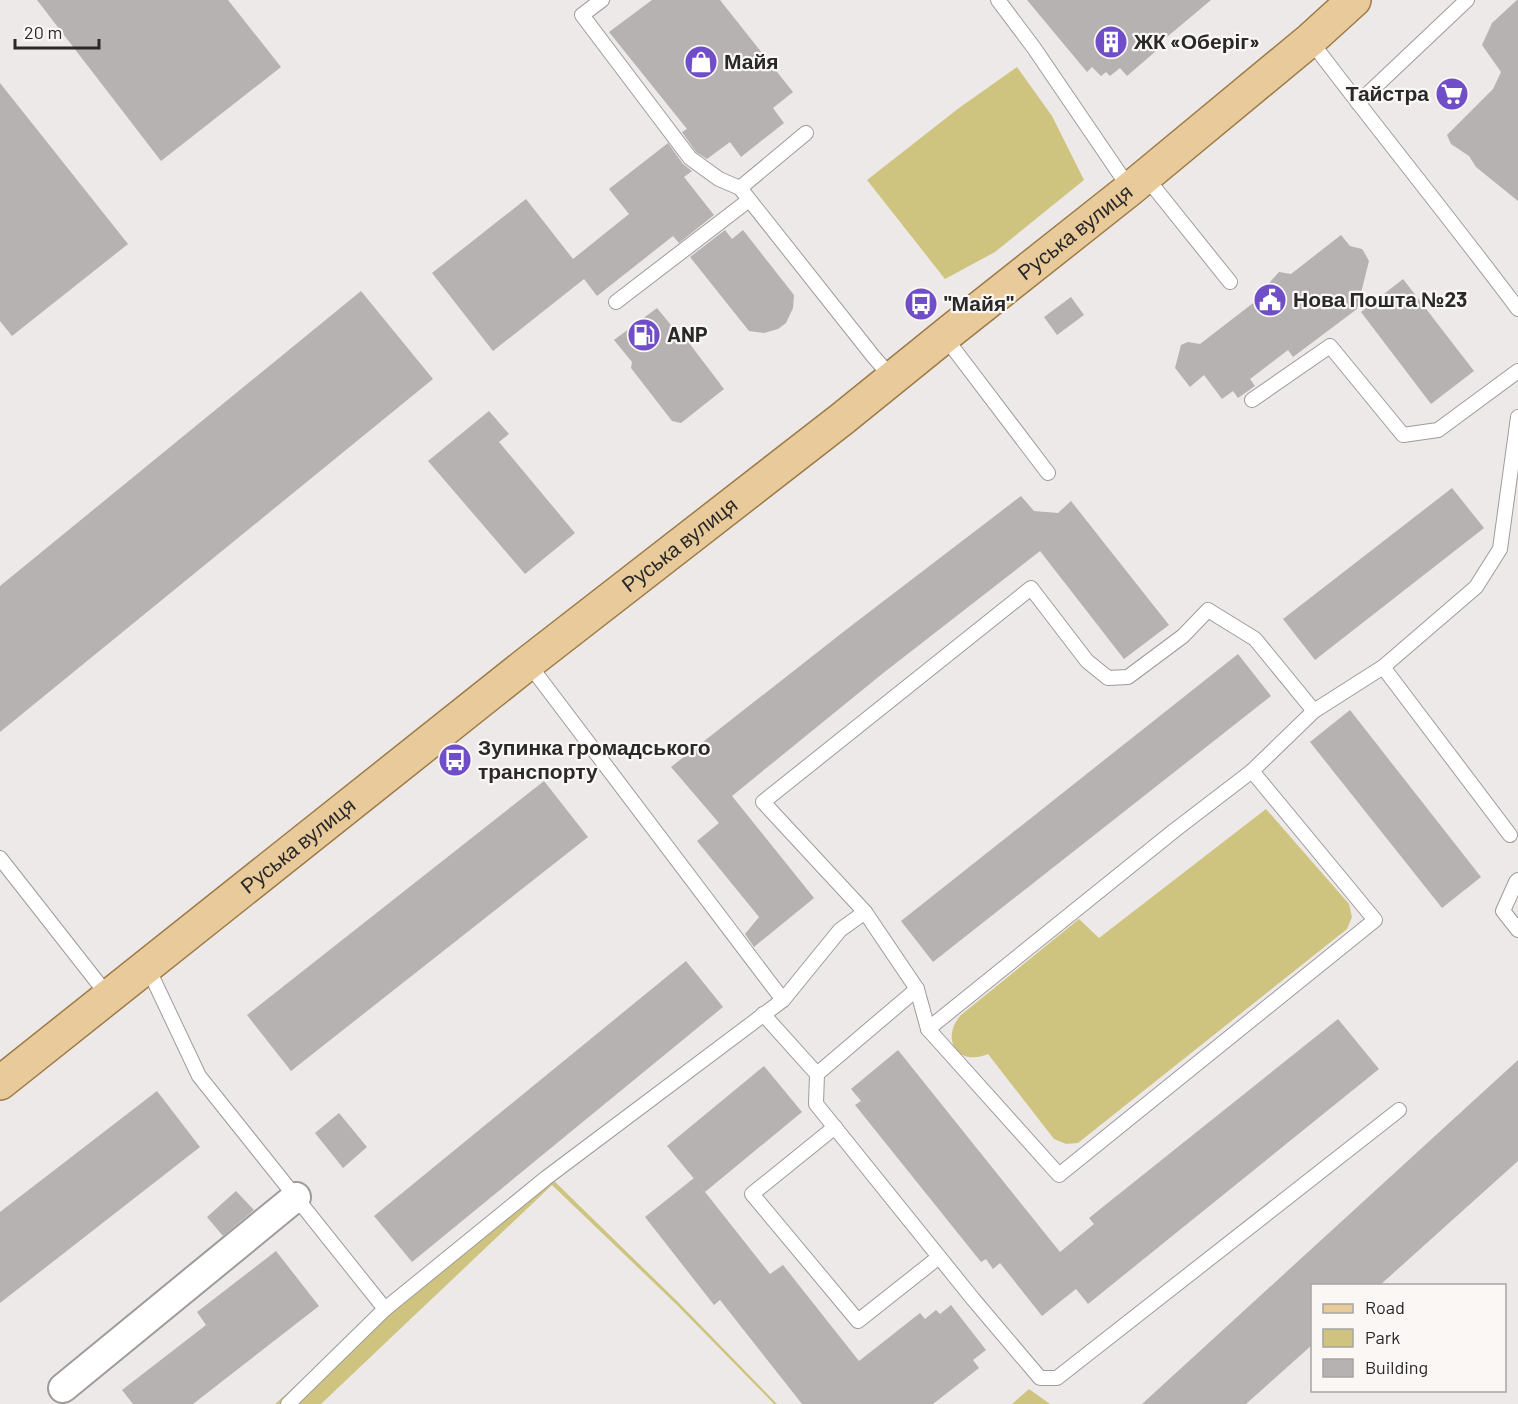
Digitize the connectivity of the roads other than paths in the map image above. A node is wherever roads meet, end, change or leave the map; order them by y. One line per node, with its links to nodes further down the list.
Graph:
1 (602, 0): 9 (lane)
2 (998, 0): 8 (lane)
3 (1354, 0): 5 (main road, Руська вулиця)
4 (1467, 0): 6 (lane)
5 (1310, 40): 6 (lane); 8 (main road, Руська вулиця)
6 (1358, 104): 13 (lane)
7 (806, 133): 9 (lane)
8 (1138, 183): 11 (lane); 14 (main road, Руська вулиця)
9 (740, 189): 10 (lane)
10 (749, 200): 12 (lane); 16 (lane)
11 (1230, 282)
12 (616, 302)
13 (1518, 309)
14 (944, 336): 16 (main road, Руська вулиця); 19 (lane)
15 (1518, 371): 17 (lane)
16 (892, 378): 20 (main road, Руська вулиця)
17 (1252, 400)
18 (1518, 417): 21 (lane)
19 (1048, 473)
20 (528, 663): 29 (main road, Руська вулиця); 32 (lane)
21 (1383, 667): 22 (lane); 24 (lane)
22 (1314, 711): 23 (lane); 27 (lane)
23 (1252, 771): 34 (lane); 34 (lane)
24 (1510, 835)
25 (0, 858): 31 (lane)
26 (1518, 880): 28 (lane)
27 (865, 912): 30 (lane); 32 (lane)
28 (1518, 930)
29 (147, 966): 31 (main road, Руська вулиця); 39 (lane)
30 (917, 989): 34 (lane); 35 (lane)
31 (109, 997): 36 (main road, Руська вулиця)
32 (783, 1000): 33 (lane)
33 (763, 1014): 35 (lane); 41 (lane)
34 (928, 1029)
35 (817, 1074): 38 (lane)
36 (0, 1083)
37 (1399, 1110): 40 (lane)
38 (835, 1127): 40 (lane); 40 (lane)
39 (296, 1197): 41 (lane); 42 (street)
40 (939, 1257)
41 (385, 1309): 43 (lane)
42 (63, 1388)
43 (288, 1404)

